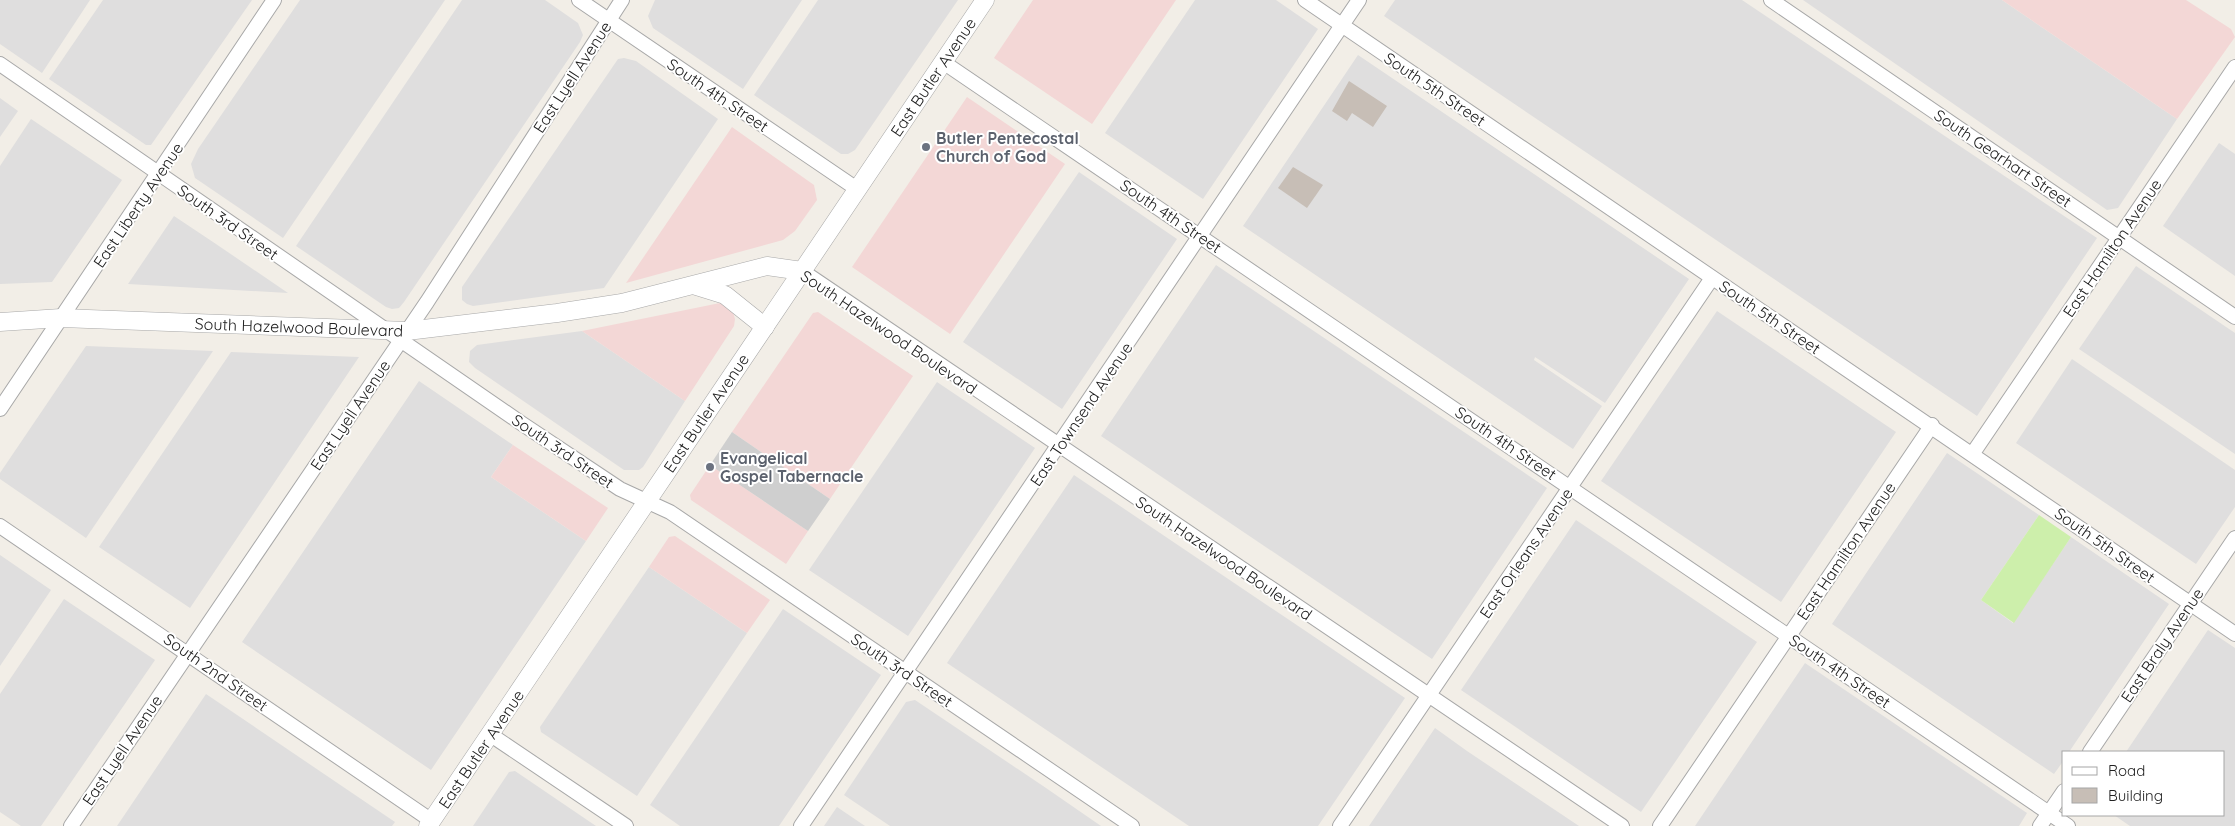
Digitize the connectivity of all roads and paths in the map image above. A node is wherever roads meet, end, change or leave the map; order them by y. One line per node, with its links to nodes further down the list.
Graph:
1 (274, 0): 13 (street, East Liberty Avenue)
2 (579, 0): 8 (street, South 4th Street)
3 (622, 0): 8 (street, East Lyell Avenue)
4 (985, 0): 10 (street, East Butler Avenue)
5 (1305, 0): 9 (street, South 5th Street)
6 (1359, 0): 9 (street, East Townsend Avenue)
7 (1771, 0): 16 (street, South Gearhart Street)
8 (608, 20): 14 (street, South 4th Street); 24 (street, East Lyell Avenue)
9 (1342, 25): 15 (street, East Townsend Avenue); 18 (street, South 5th Street)
10 (943, 62): 14 (street, East Butler Avenue); 15 (street, South 4th Street)
11 (0, 64): 13 (street, South 3rd Street)
12 (2235, 67): 16 (street, East Hamilton Avenue)
13 (159, 174): 21 (street, East Liberty Avenue); 24 (street, South 3rd Street)
14 (857, 190): 17 (street, East Butler Avenue)
15 (1201, 236): 27 (street, East Townsend Avenue); 29 (street, South 4th Street)
16 (2118, 237): 20 (street, South Gearhart Street); 28 (street, East Hamilton Avenue)
17 (802, 271): 19 (street, South Hazelwood Boulevard); 23 (street, East Butler Avenue); 27 (street, South Hazelwood Boulevard)
18 (1712, 278): 26 (street, South 5th Street); 29 (street, East Orleans Avenue)
19 (695, 286): 23 (street); 24 (street, South Hazelwood Boulevard)
20 (2235, 317)
21 (61, 318): 22 (street, South Hazelwood Boulevard); 24 (street, South Hazelwood Boulevard); 25 (street, East Liberty Avenue)
22 (0, 322)
23 (765, 327): 30 (street, East Butler Avenue)
24 (399, 334): 30 (street, South 3rd Street); 36 (street, East Lyell Avenue)
25 (0, 409)
26 (1932, 425): 28 (street, South 5th Street); 35 (street, East Hamilton Avenue)
27 (1059, 446): 37 (street, East Townsend Avenue); 38 (street, South Hazelwood Boulevard)
28 (1972, 453): 33 (street, South 5th Street)
29 (1571, 487): 35 (street, South 4th Street); 38 (street, East Orleans Avenue)
30 (646, 502): 37 (street, South 3rd Street); 39 (street, East Butler Avenue)
31 (0, 526): 36 (street, South 2nd Street)
32 (2235, 538): 33 (street, East Braly Avenue)
33 (2190, 604): 34 (street, South 5th Street); 40 (street, East Braly Avenue)
34 (2235, 634)
35 (1788, 636): 42 (street, South 4th Street); 50 (street, East Hamilton Avenue)
36 (188, 652): 43 (street, South 2nd Street); 44 (street, East Lyell Avenue)
37 (905, 672): 46 (street, East Townsend Avenue); 47 (street, South 3rd Street)
38 (1429, 696): 48 (street, East Orleans Avenue); 49 (street, South Hazelwood Boulevard)
39 (491, 735): 43 (street, East Butler Avenue); 45 (street)
40 (2091, 751)
41 (2062, 794): 42 (street)
42 (2049, 814): 51 (street); 52 (street, South 4th Street)
43 (430, 824)
44 (71, 826)
45 (626, 826)
46 (801, 826)
47 (1132, 826)
48 (1340, 826)
49 (1622, 826)
50 (1660, 826)
51 (2040, 826)
52 (2068, 826)

